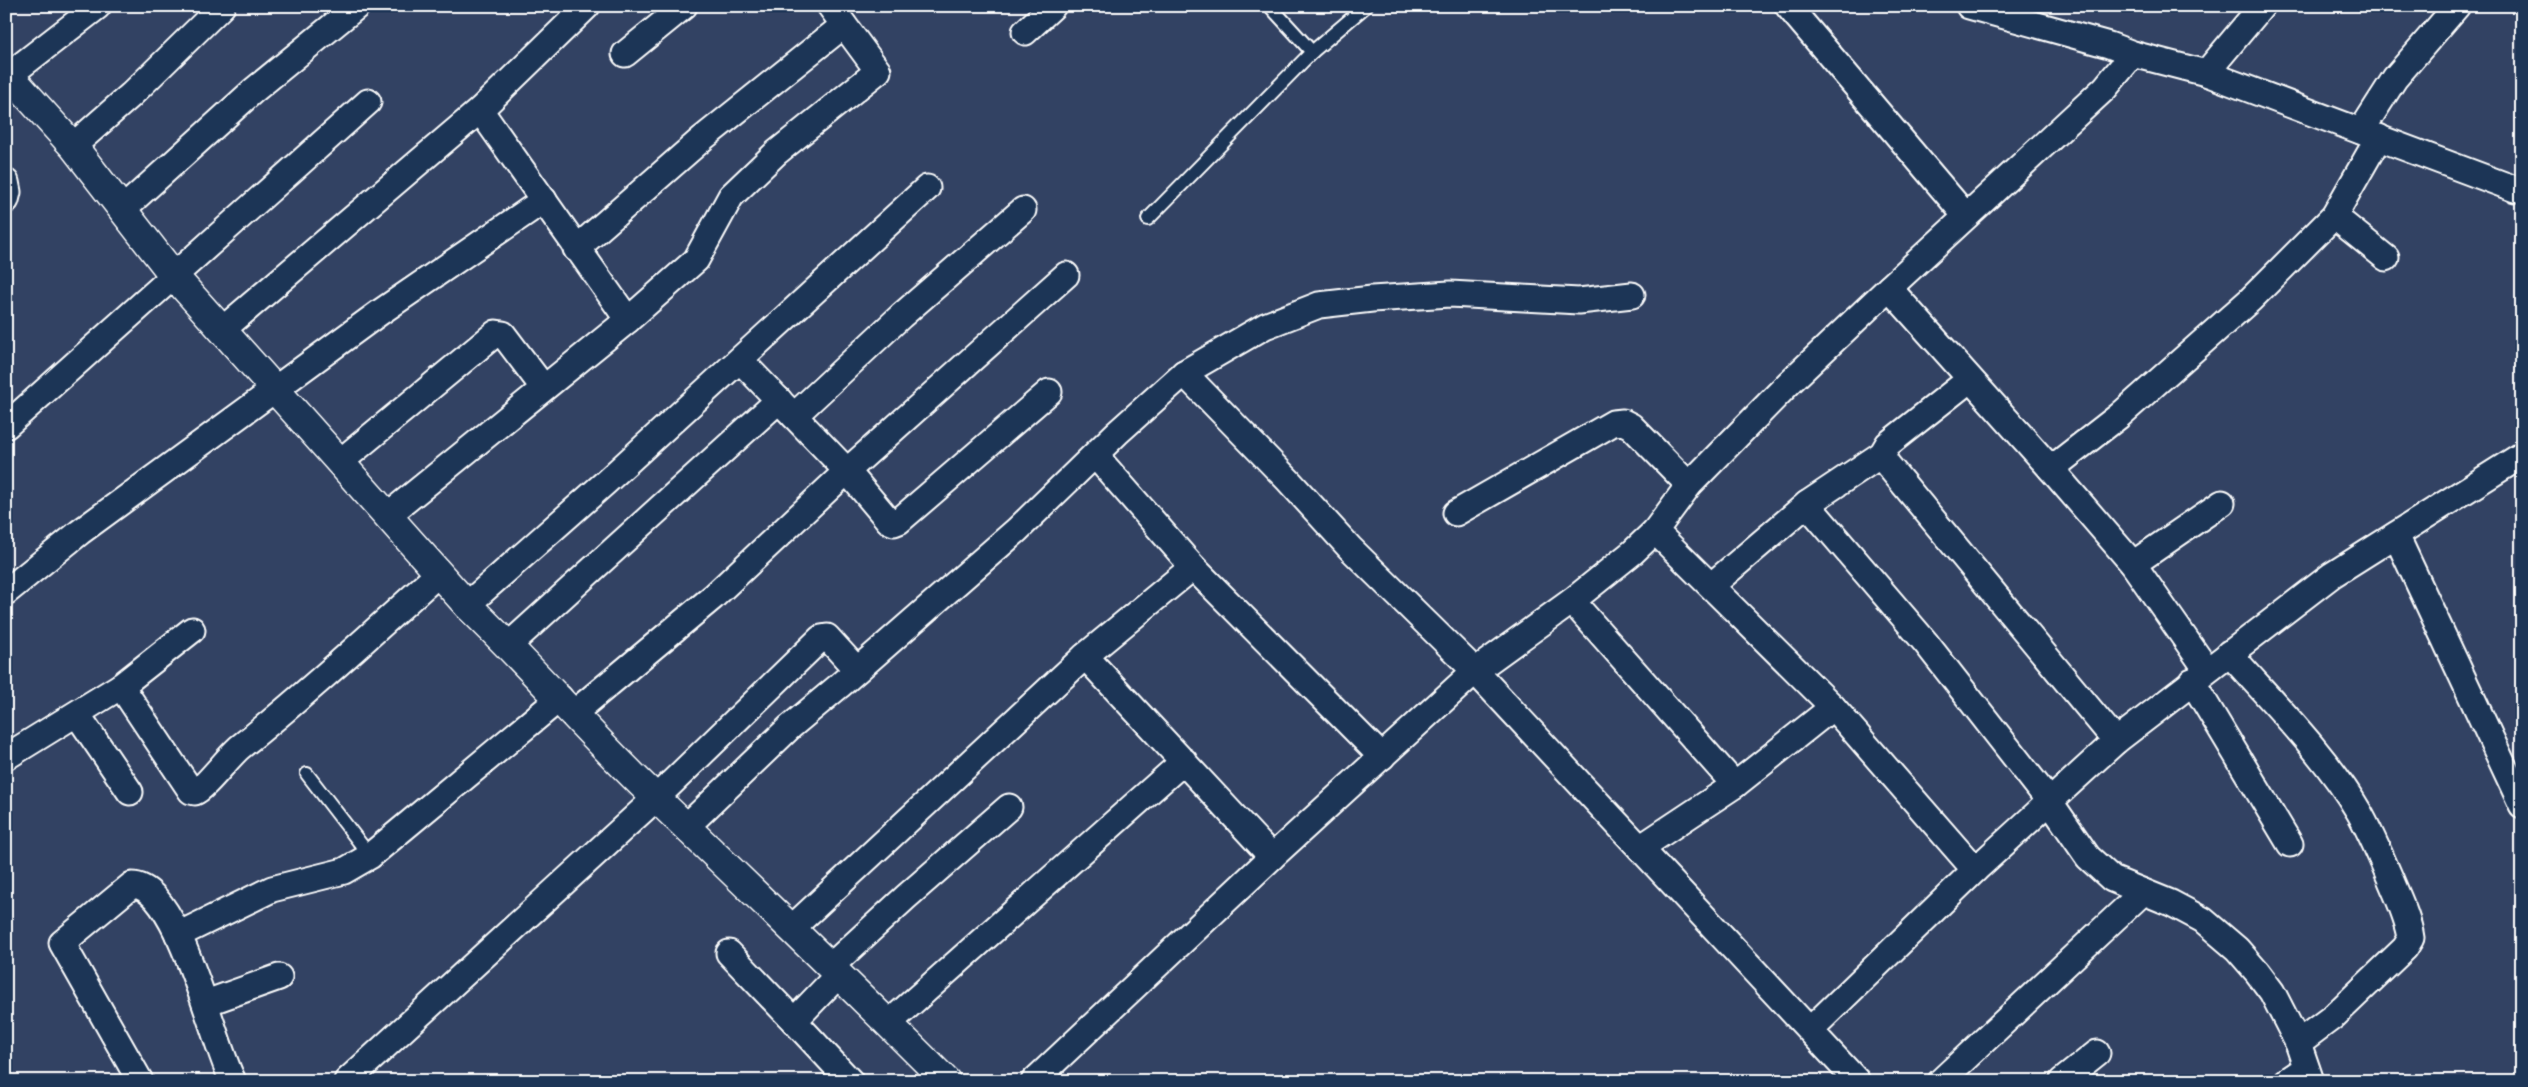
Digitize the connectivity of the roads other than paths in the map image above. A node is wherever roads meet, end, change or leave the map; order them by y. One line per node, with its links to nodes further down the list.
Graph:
1 (98, 6): 18 (street)
2 (222, 6): 23 (street)
3 (357, 6): 29 (street)
4 (587, 6): 21 (street)
5 (684, 6): 16 (street)
6 (1053, 6): 14 (street)
7 (1270, 6): 15 (lane)
8 (1366, 6): 15 (lane)
9 (1788, 6): 31 (street)
10 (1969, 6): 17 (street)
11 (2262, 6): 19 (street)
12 (2456, 6): 22 (street)
13 (837, 15): 34 (street); 40 (street)
14 (1025, 32)
15 (1312, 52): 33 (lane)
16 (626, 54)
17 (2133, 54): 19 (street); 31 (street)
18 (8, 73): 23 (street)
19 (2206, 73): 22 (street)
20 (368, 102): 36 (street)
21 (480, 110): 28 (street); 41 (street)
22 (2370, 134): 26 (street); 32 (street)
23 (73, 146): 29 (street)
24 (6, 182): 27 (street)
25 (927, 188): 42 (street)
26 (2522, 189)
27 (6, 200)
28 (544, 200): 34 (street); 46 (street)
29 (123, 208): 36 (street)
30 (1023, 210): 48 (street)
31 (1966, 216): 38 (street)
32 (2334, 216): 35 (street); 54 (street)
33 (1148, 219)
34 (576, 249): 40 (street)
35 (2386, 258)
36 (174, 276): 41 (street); 49 (street)
37 (1066, 276): 55 (street)
38 (1889, 288): 44 (street); 56 (street)
39 (1632, 295): 43 (street)
40 (628, 320): 45 (street)
41 (222, 330): 46 (street)
42 (740, 360): 48 (street); 69 (street)
43 (1184, 373): 51 (street); 75 (street)
44 (1969, 380): 50 (street); 54 (street)
45 (543, 387): 53 (street); 60 (street)
46 (277, 389): 53 (street); 67 (street)
47 (1049, 392): 55 (street)
48 (786, 408): 55 (street); 71 (street)
49 (6, 426)
50 (1882, 454): 58 (street); 81 (street)
51 (1094, 455): 64 (street); 74 (street)
52 (2522, 455): 62 (street)
53 (340, 462): 60 (street)
54 (2051, 469): 63 (street)
55 (847, 471): 78 (street)
56 (1690, 484): 59 (street); 61 (street)
57 (2222, 503): 63 (street)
58 (1807, 504): 66 (street); 89 (street)
59 (1456, 513)
60 (387, 516): 65 (street)
61 (1656, 531): 66 (street); 68 (street)
62 (2396, 534): 72 (street); 90 (street)
63 (2132, 564): 76 (street)
64 (1193, 567): 73 (street); 83 (street)
65 (438, 574): 69 (street); 77 (street)
66 (1712, 585): 79 (street)
67 (6, 592)
68 (1572, 601): 75 (street); 86 (street)
69 (467, 605): 71 (street)
70 (192, 630): 77 (street)
71 (509, 645): 78 (street)
72 (2229, 653): 76 (street); 108 (street)
73 (1085, 656): 84 (street); 99 (street)
74 (857, 670): 88 (street); 92 (street)
75 (1475, 671): 83 (street); 94 (street)
76 (2199, 675): 81 (street); 93 (street)
77 (121, 686): 80 (street)
78 (567, 706): 88 (street); 95 (street)
79 (1832, 707): 86 (street); 97 (street)
80 (77, 714): 82 (street); 87 (street)
81 (2116, 741): 89 (street)
82 (6, 757)
83 (1382, 757): 96 (street)
84 (1184, 761): 96 (street); 106 (street)
85 (307, 774): 95 (lane)
86 (1735, 786): 94 (street)
87 (130, 792)
88 (656, 798): 92 (street); 114 (street)
89 (2050, 802): 97 (street); 98 (street)
90 (2522, 805)
91 (1009, 807): 102 (street)
92 (687, 826): 99 (street)
93 (2290, 844)
94 (1640, 848): 107 (street)
95 (370, 856): 100 (street)
96 (1272, 857): 117 (street)
97 (1975, 870): 107 (street)
98 (2143, 892): 108 (street); 118 (street)
99 (792, 928): 102 (street)
100 (178, 935): 104 (street); 113 (street)
101 (729, 953): 105 (street)
102 (835, 970): 105 (street); 106 (street)
103 (279, 977): 104 (street)
104 (206, 1004): 112 (street)
105 (794, 1020): 115 (street)
106 (889, 1023): 116 (street)
107 (1811, 1029): 110 (street)
108 (2298, 1043): 111 (street)
109 (2097, 1053): 119 (street)
110 (1843, 1076)
111 (2302, 1077)
112 (224, 1078)
113 (140, 1081)
114 (347, 1081)
115 (850, 1081)
116 (946, 1081)
117 (1034, 1081)
118 (1941, 1081)
119 (2062, 1081)

